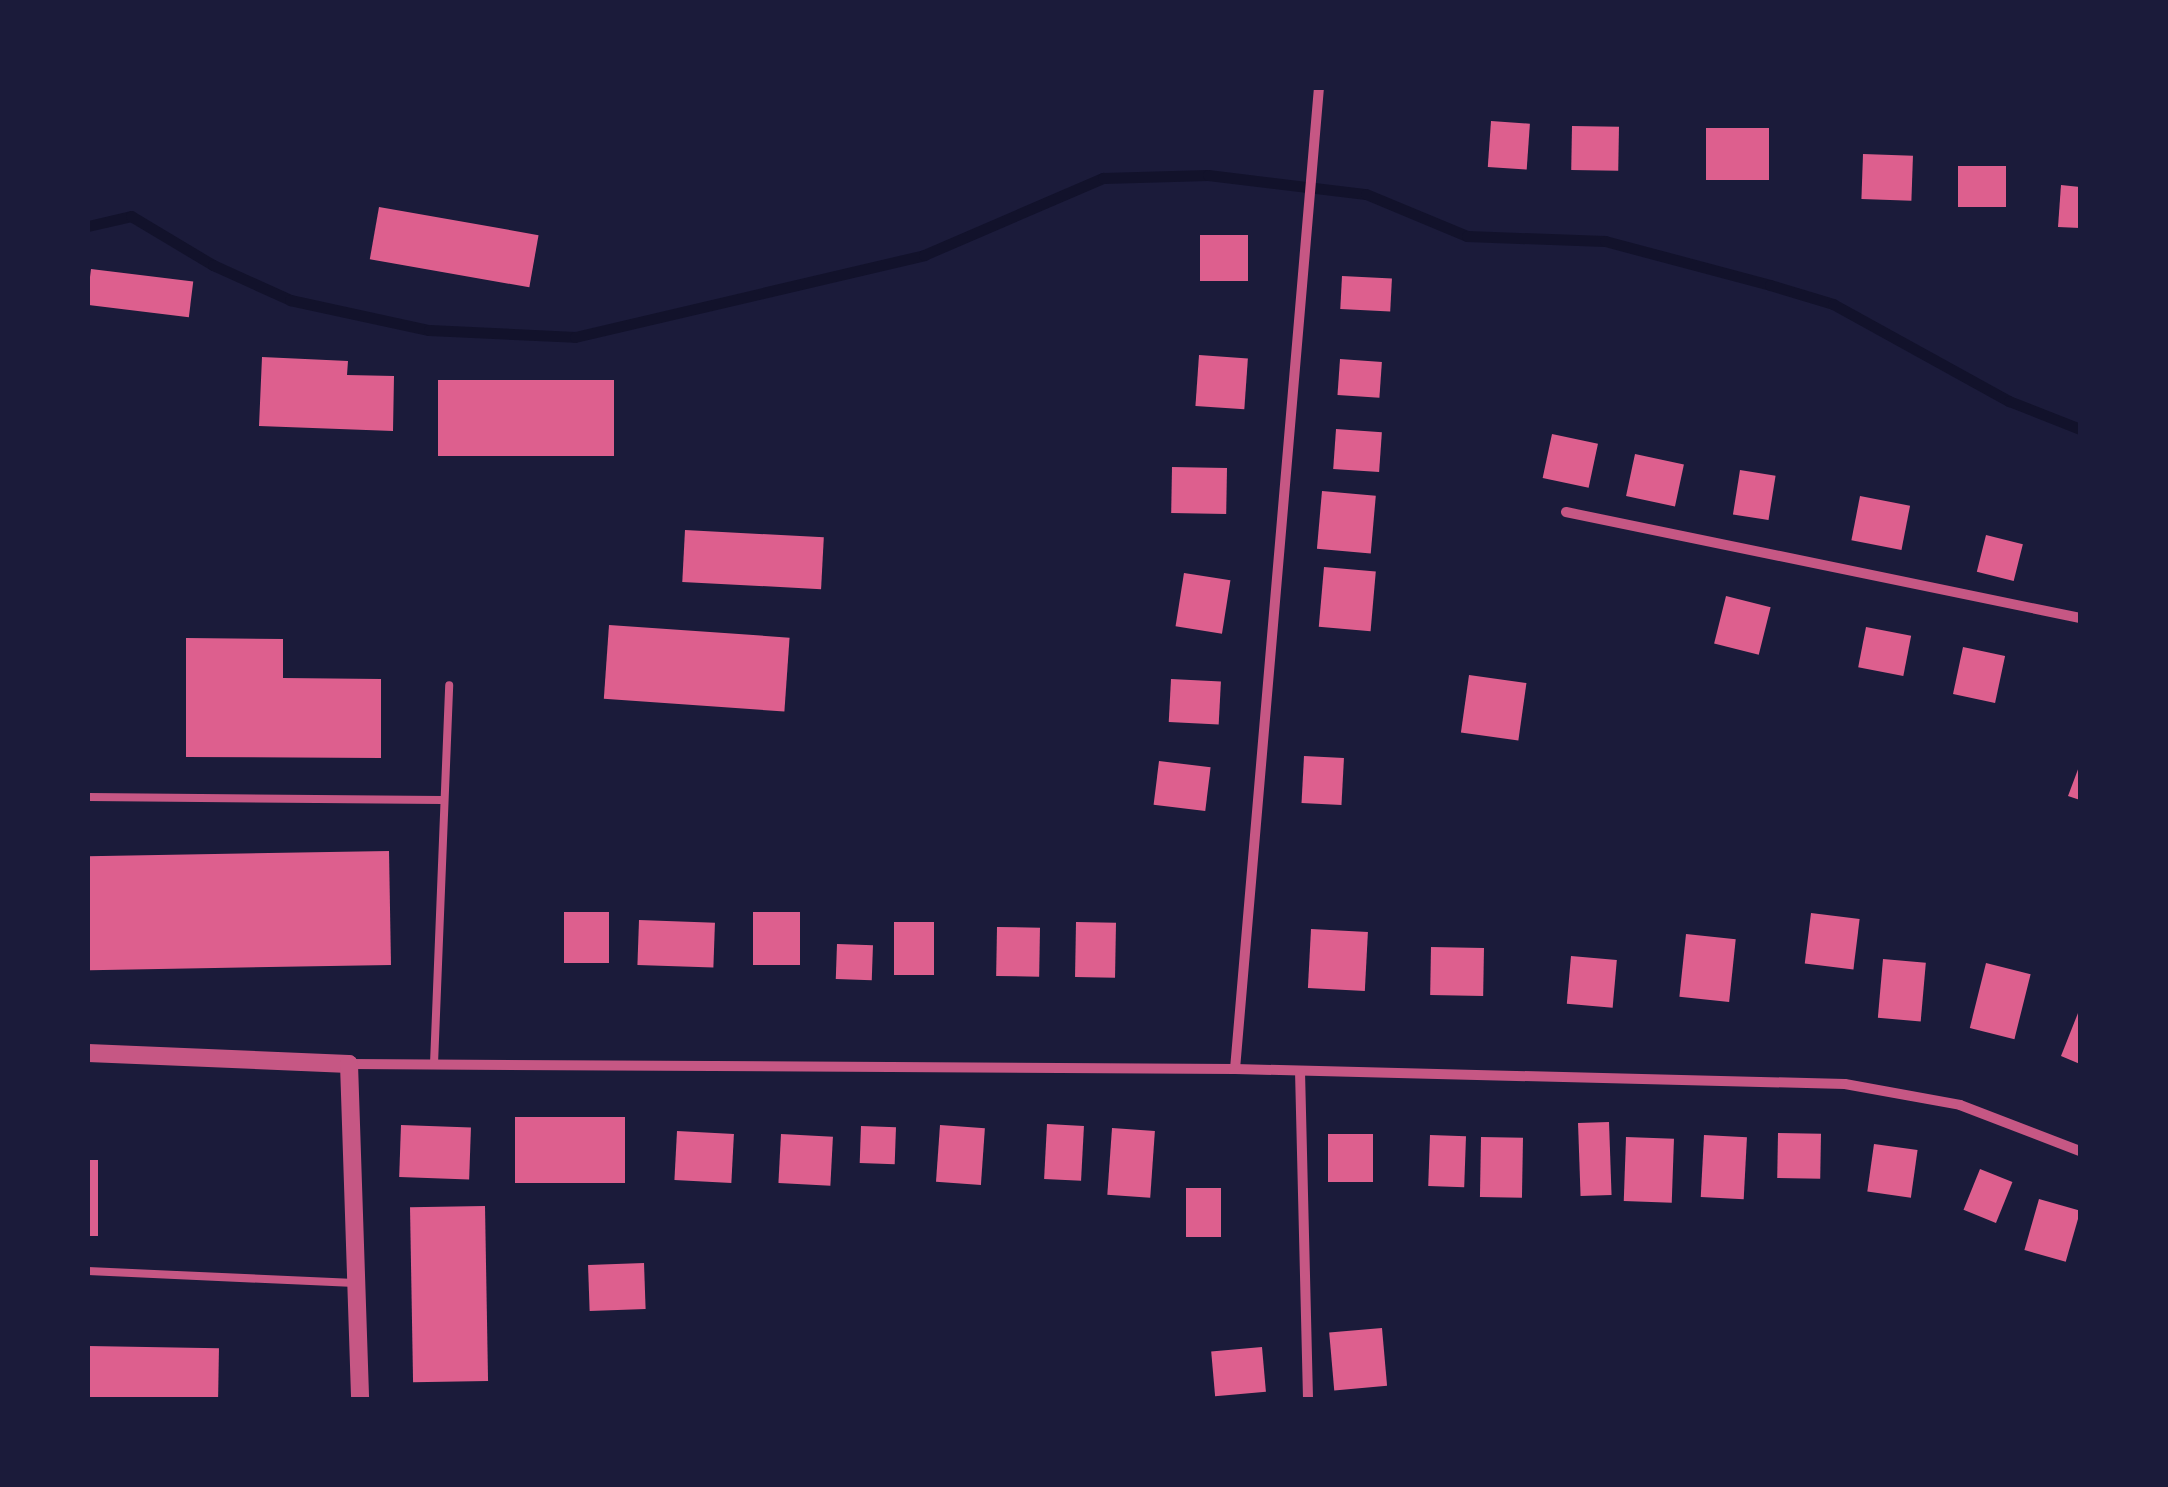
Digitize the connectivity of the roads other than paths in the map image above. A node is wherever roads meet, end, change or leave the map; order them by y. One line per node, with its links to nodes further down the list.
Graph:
1 (1319, 88): 10 (street)
2 (1566, 512): 3 (street)
3 (2080, 618)
4 (449, 685): 6 (lane)
5 (88, 797): 6 (lane)
6 (442, 800): 9 (lane)
7 (88, 1053): 8 (street)
8 (349, 1064): 9 (street); 14 (street)
9 (434, 1064): 10 (street)
10 (1236, 1069): 11 (street)
11 (1300, 1071): 12 (street); 16 (street)
12 (2080, 1151)
13 (88, 1271): 14 (lane)
14 (355, 1283): 15 (street)
15 (360, 1400)
16 (1308, 1400)

